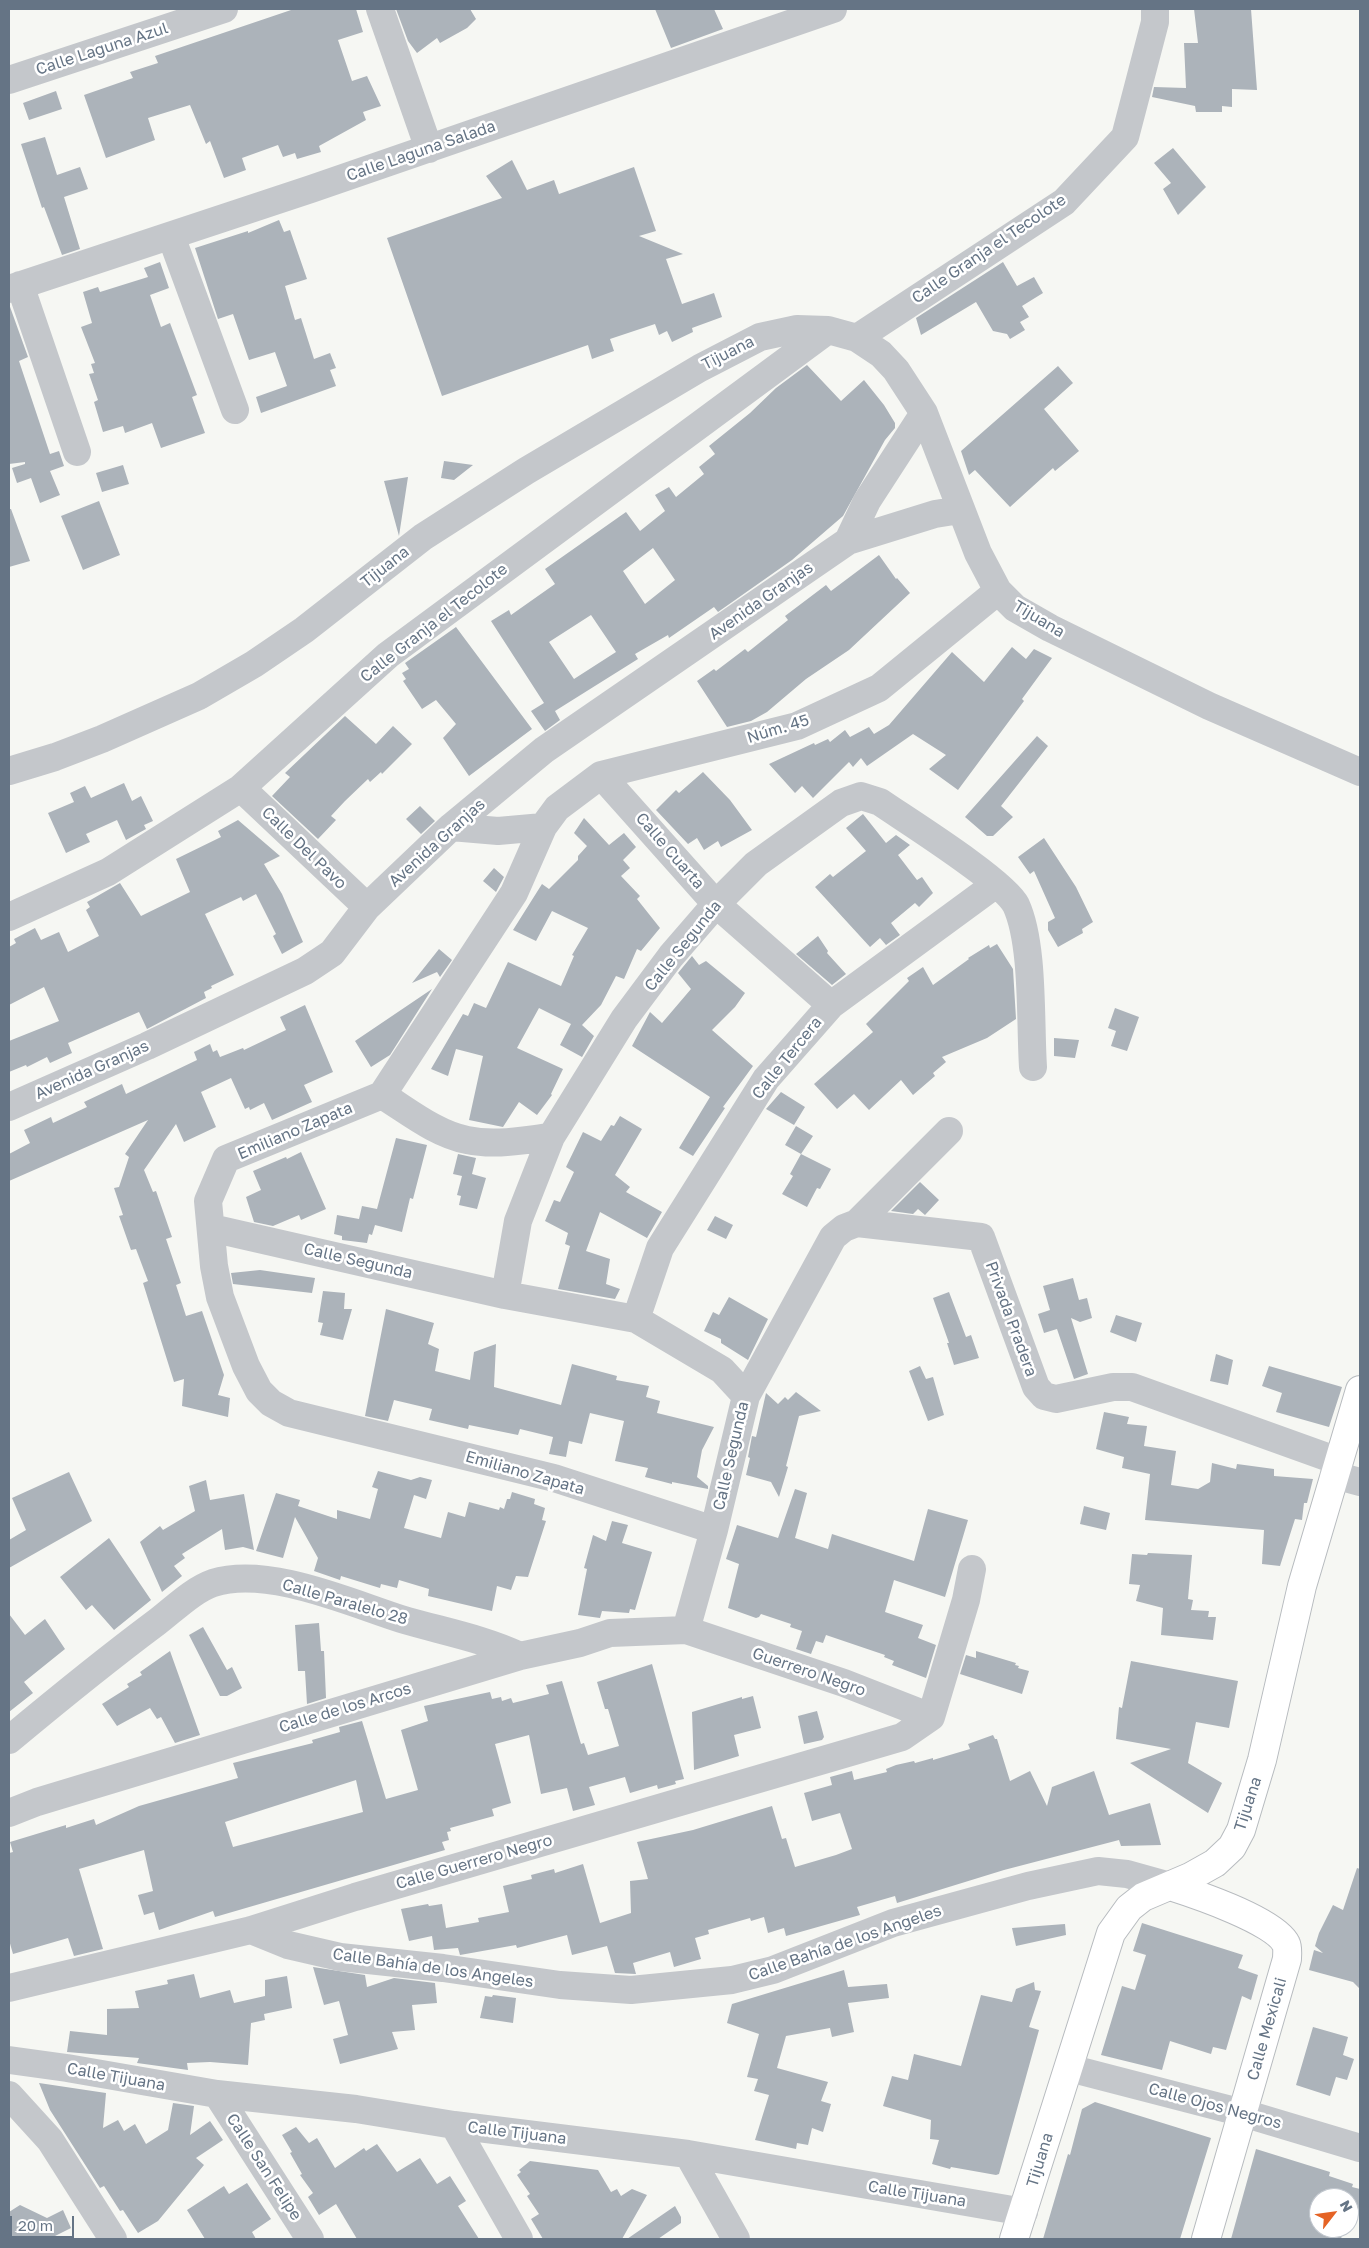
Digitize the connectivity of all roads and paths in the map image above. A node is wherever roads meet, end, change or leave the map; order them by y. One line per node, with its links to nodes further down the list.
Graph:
1 (224, 9): 5 (street, Calle Laguna Azul)
2 (380, 9): 6 (street)
3 (833, 9): 6 (street, Calle Laguna Salada)
4 (1155, 9): 10 (street, Calle Granja el Tecolote)
5 (9, 80)
6 (429, 149): 7 (street, Calle Laguna Salada)
7 (170, 236): 8 (street, Calle Laguna Salada); 11 (street)
8 (15, 287): 13 (street)
9 (828, 330): 10 (street, Tijuana); 17 (street, Tijuana); 20 (street, Calle Granja el Tecolote)
10 (857, 338): 12 (street, Tijuana)
11 (235, 410)
12 (924, 413): 14 (street, Tijuana); 15 (street, Avenida Granjas)
13 (77, 452)
14 (960, 510): 15 (street, Avenida Granjas); 16 (street, Tijuana)
15 (848, 540): 21 (street, Avenida Granjas)
16 (998, 591): 18 (street, Tijuana); 19 (street, Núm. 45)
17 (9, 771)
18 (1360, 772)
19 (601, 775): 22 (street, Núm. 45); 24 (street, Calle Cuarta)
20 (241, 788): 25 (street, Calle Del Pavo); 26 (street, Calle Granja el Tecolote)
21 (451, 827): 22 (street); 25 (street, Avenida Granjas)
22 (543, 827): 29 (street)
23 (996, 884): 24 (street, Calle Segunda); 27 (street, Calle Tercera); 28 (street, Calle Segunda)
24 (716, 904): 27 (street, Calle Cuarta); 32 (street, Calle Segunda)
25 (367, 907): 30 (street, Avenida Granjas)
26 (9, 917)
27 (831, 1005): 36 (street, Calle Tercera)
28 (1033, 1067)
29 (382, 1095): 32 (street); 34 (street, Emiliano Zapata)
30 (9, 1106)
31 (949, 1131): 33 (street)
32 (551, 1136): 35 (street, Calle Segunda)
33 (857, 1223): 38 (street); 39 (street, Privada Pradera)
34 (211, 1228): 35 (street, Calle Segunda); 41 (street, Emiliano Zapata)
35 (506, 1295): 36 (street, Calle Segunda)
36 (636, 1319): 38 (street, Calle Segunda)
37 (1360, 1390): 39 (main road, Tijuana)
38 (746, 1396): 41 (street, Calle Segunda)
39 (1336, 1468): 40 (street); 48 (main road, Tijuana)
40 (1360, 1482)
41 (714, 1530): 43 (street, Calle Segunda)
42 (972, 1569): 45 (street)
43 (686, 1630): 44 (street, Calle de los Arcos); 45 (street, Guerrero Negro)
44 (520, 1656): 46 (street, Calle Paralelo 28); 47 (street, Calle de los Arcos)
45 (931, 1717): 49 (street, Calle Guerrero Negro)
46 (9, 1740)
47 (9, 1813)
48 (1170, 1886): 49 (street, Calle Bahía de los Angeles); 52 (main road, Tijuana); 55 (main road, Calle Mexicali)
49 (250, 1930): 50 (street, Calle Guerrero Negro)
50 (9, 1988)
51 (9, 2060): 54 (street, Calle Tijuana)
52 (1069, 2068): 55 (street, Calle Ojos Negros); 59 (main road, Tijuana)
53 (9, 2094): 60 (street)
54 (217, 2094): 56 (street, Calle Tijuana); 61 (street, Calle San Felipe)
55 (1243, 2112): 57 (street, Calle Ojos Negros); 65 (main road, Calle Mexicali)
56 (454, 2125): 58 (street, Calle Tijuana); 62 (street)
57 (1360, 2148)
58 (688, 2154): 59 (street, Calle Tijuana); 63 (street)
59 (1024, 2212): 64 (main road, Tijuana)
60 (113, 2239)
61 (310, 2239)
62 (519, 2239)
63 (736, 2239)
64 (1014, 2239)
65 (1206, 2239)

